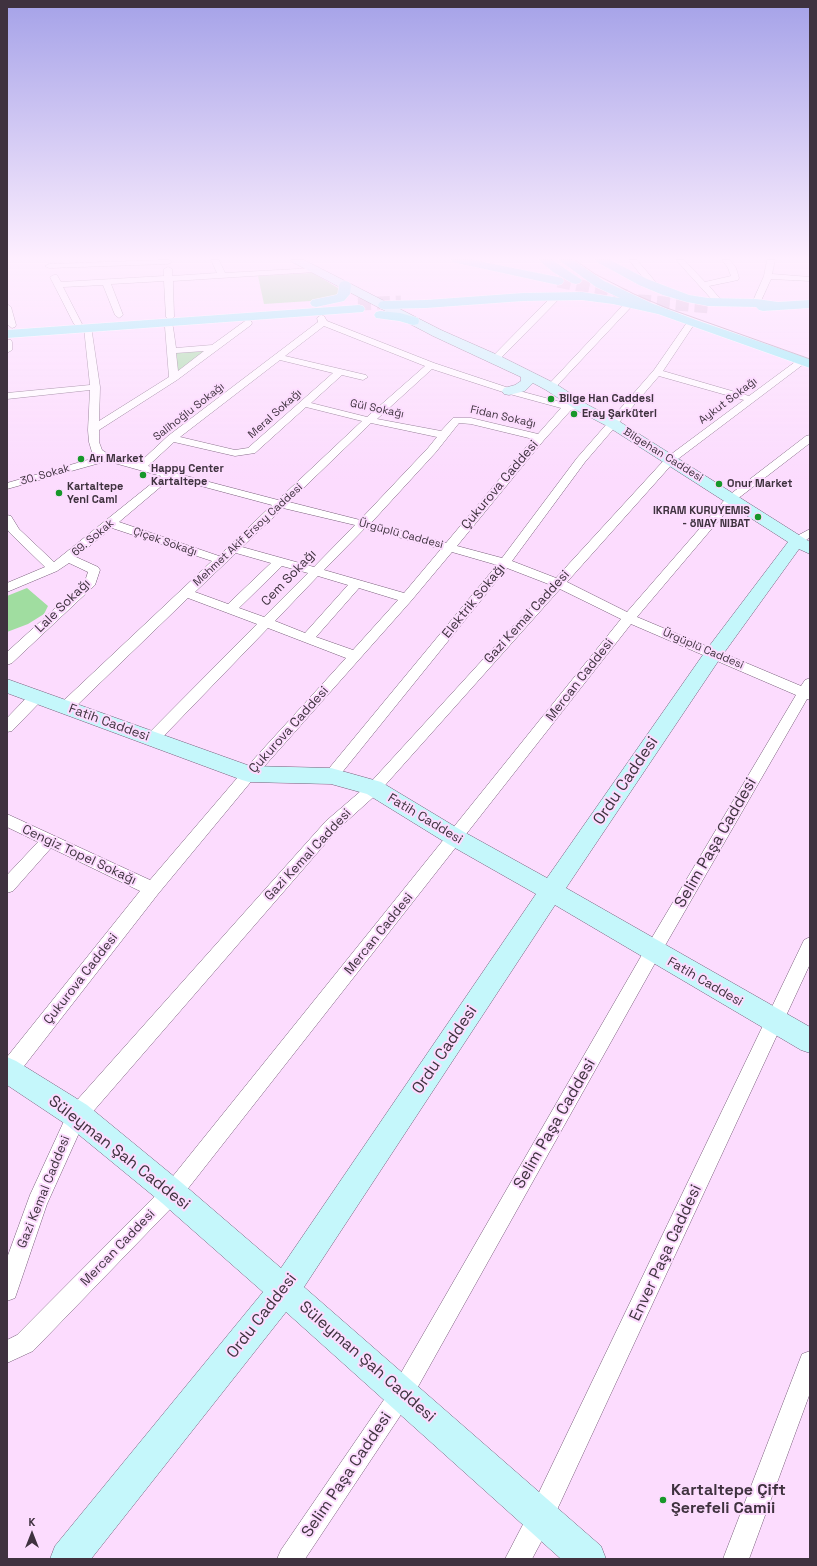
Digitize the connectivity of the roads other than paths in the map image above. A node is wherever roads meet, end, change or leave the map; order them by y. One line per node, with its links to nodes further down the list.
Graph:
1 (30, 333): 13 (main road)
2 (84, 333): 25 (street)
3 (171, 333): 15 (street)
4 (234, 333): 14 (street)
5 (306, 333): 16 (street, Salihoğlu Sokağı)
6 (354, 333): 19 (street)
7 (442, 333): 17 (street, Bilgehan Caddesi)
8 (518, 333): 17 (street)
9 (602, 333): 26 (street)
10 (684, 333): 21 (street, Elektrik Sokağı)
11 (723, 333): 18 (main road)
12 (744, 333): 18 (main road)
13 (8, 336)
14 (214, 348): 15 (street); 24 (street)
15 (172, 351): 24 (street)
16 (278, 357): 20 (street); 37 (street, Salihoğlu Sokağı)
17 (495, 359): 22 (street, Bilgehan Caddesi)
18 (807, 359): 29 (street, Aykut Sokağı)
19 (431, 365): 27 (street); 33 (street, Mehmet Akif Ersoy Caddesi)
20 (340, 372): 23 (street); 30 (street, Meral Sokağı)
21 (657, 372): 29 (street); 34 (street, Elektrik Sokağı)
22 (528, 375): 26 (street, Bilgehan Caddesi); 27 (street)
23 (362, 377)
24 (174, 378): 35 (street)
25 (94, 387): 28 (street); 35 (street)
26 (551, 387): 32 (street, Bilgehan Caddesi)
27 (509, 391): 31 (street)
28 (7, 396)
29 (750, 399): 41 (street, Aykut Sokağı)
30 (304, 404): 33 (street, Gül Sokağı); 37 (street, Meral Sokağı)
31 (568, 407): 32 (street); 38 (street, Çukurova Caddesi)
32 (583, 408): 34 (street, Bilgehan Caddesi)
33 (368, 420): 36 (street, Gül Sokağı); 46 (street, Mehmet Akif Ersoy Caddesi)
34 (612, 423): 41 (street, Bilgehan Caddesi); 56 (street, Elektrik Sokağı)
35 (93, 430): 40 (street)
36 (444, 435): 38 (street, Fidan Sokağı); 49 (street, Cem Sokağı)
37 (172, 438): 42 (street, Salihoğlu Sokağı)
38 (540, 438): 51 (street, Çukurova Caddesi)
39 (810, 438): 45 (street, Mercan Caddesi)
40 (107, 458): 42 (street, Ürgüplü Caddesi); 44 (street, 30. Sokak)
41 (670, 460): 45 (street, Bilgehan Caddesi); 60 (street, Gazi Kemal Caddesi)
42 (142, 466): 43 (street, Ürgüplü Caddesi)
43 (170, 474): 46 (street, Ürgüplü Caddesi); 48 (street, 69. Sokak)
44 (7, 486)
45 (732, 498): 50 (street, Bilgehan Caddesi); 65 (street, Mercan Caddesi)
46 (281, 504): 49 (street, Ürgüplü Caddesi); 52 (street, Mehmet Akif Ersoy Caddesi)
47 (7, 518): 57 (street)
48 (110, 523): 53 (street, 69. Sokak); 54 (street, Çiçek Sokağı)
49 (363, 524): 51 (street, Ürgüplü Caddesi); 58 (street, Cem Sokağı)
50 (806, 541): 68 (street, Ordu Caddesi)
51 (448, 547): 56 (street, Ürgüplü Caddesi); 63 (street, Çukurova Caddesi)
52 (233, 548): 54 (street, Mehmet Akif Ersoy Caddesi); 55 (street)
53 (68, 558): 57 (street, 69. Sokak); 70 (street, Lale Sokağı)
54 (220, 560): 62 (street, Mehmet Akif Ersoy Caddesi)
55 (279, 562): 58 (street); 64 (street)
56 (505, 563): 60 (street, Ürgüplü Caddesi); 78 (street, Elektrik Sokağı)
57 (53, 568): 61 (street, 69. Sokak)
58 (316, 572): 59 (street); 66 (street, Cem Sokağı)
59 (356, 584): 63 (street); 67 (street)
60 (558, 584): 65 (street, Ürgüplü Caddesi); 79 (street, Gazi Kemal Caddesi)
61 (7, 588)
62 (186, 592): 64 (street); 74 (street, Mehmet Akif Ersoy Caddesi)
63 (407, 598): 69 (street, Çukurova Caddesi)
64 (230, 609): 66 (street)
65 (629, 618): 68 (street, Ürgüplü Caddesi); 81 (street, Mercan Caddesi)
66 (267, 623): 67 (street); 76 (street, Cem Sokağı)
67 (308, 638): 69 (street)
68 (714, 653): 72 (street, Ürgüplü Caddesi); 85 (street, Ordu Caddesi)
69 (356, 656): 77 (street, Çukurova Caddesi)
70 (7, 660)
71 (7, 686): 73 (street, Fatih Caddesi)
72 (808, 690): 87 (street, Selim Paşa Caddesi)
73 (36, 698): 74 (street, Fatih Caddesi); 75 (street)
74 (66, 707): 76 (street, Fatih Caddesi)
75 (7, 727)
76 (152, 739): 77 (street, Fatih Caddesi)
77 (249, 774): 78 (street, Fatih Caddesi); 84 (street, Çukurova Caddesi)
78 (331, 776): 79 (street, Fatih Caddesi)
79 (374, 788): 81 (street, Fatih Caddesi); 91 (street, Gazi Kemal Caddesi)
80 (7, 820): 82 (street, Cengiz Topel Sokağı)
81 (456, 838): 85 (street, Fatih Caddesi); 92 (street, Mercan Caddesi)
82 (50, 840): 83 (street); 84 (street, Cengiz Topel Sokağı)
83 (7, 886)
84 (152, 889): 90 (street, Çukurova Caddesi)
85 (551, 891): 87 (street, Fatih Caddesi); 94 (street, Ordu Caddesi)
86 (810, 945): 88 (street, Enver Paşa Caddesi)
87 (653, 952): 88 (street, Fatih Caddesi); 97 (street, Selim Paşa Caddesi)
88 (775, 1022): 89 (street, Fatih Caddesi); 98 (street, Enver Paşa Caddesi)
89 (810, 1040)
90 (7, 1071): 91 (street, Süleyman Şah Caddesi)
91 (76, 1115): 92 (street, Süleyman Şah Caddesi); 93 (street, Gazi Kemal Caddesi)
92 (172, 1193): 94 (street, Süleyman Şah Caddesi); 95 (street, Mercan Caddesi)
93 (7, 1290)
94 (284, 1290): 97 (street, Süleyman Şah Caddesi); 99 (street, Ordu Caddesi)
95 (7, 1352)
96 (810, 1362): 103 (street)
97 (402, 1393): 98 (street, Süleyman Şah Caddesi); 100 (street, Selim Paşa Caddesi)
98 (540, 1518): 101 (street, Enver Paşa Caddesi); 102 (street, Süleyman Şah Caddesi)
99 (68, 1559)
100 (290, 1559)
101 (518, 1559)
102 (588, 1559)
103 (736, 1559)

